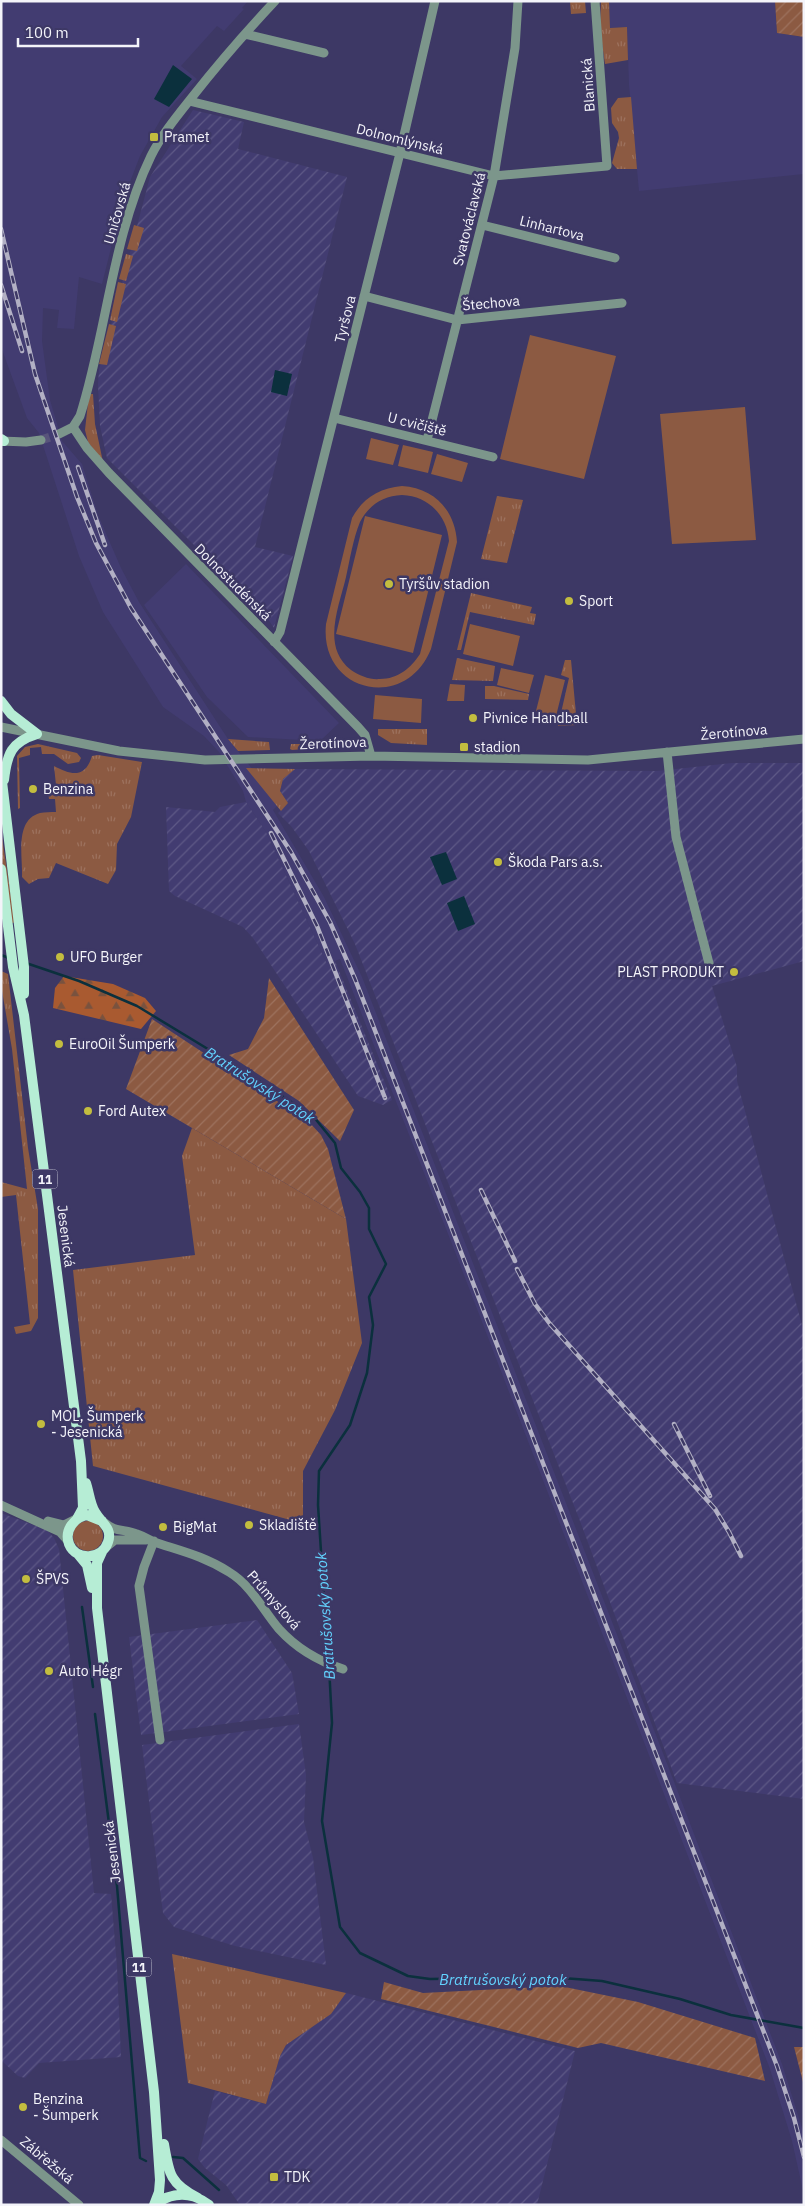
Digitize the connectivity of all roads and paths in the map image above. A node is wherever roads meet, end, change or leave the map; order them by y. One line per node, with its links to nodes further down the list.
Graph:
1 (275, 1): 5 (street, Uničovská)
2 (435, 1): 8 (street, Tyršova)
3 (518, 1): 10 (street, Svatováclavská)
4 (595, 1): 9 (street, Blanická)
5 (245, 34): 6 (street); 7 (street, Uničovská)
6 (324, 53)
7 (189, 101): 8 (street, Dolnomlýnská); 17 (street, Uničovská)
8 (400, 153): 10 (street, Dolnomlýnská); 13 (street, Tyršova)
9 (607, 166): 10 (street, Dolnomlýnská)
10 (494, 176): 11 (street, Svatováclavská)
11 (482, 225): 12 (street, Linhartova); 15 (street, Svatováclavská)
12 (615, 258)
13 (364, 296): 15 (street, Štechova); 16 (street, Tyršova)
14 (622, 304): 15 (street, Štechova)
15 (457, 320): 20 (street, Svatováclavská)
16 (334, 418): 20 (street, U cvičiště); 23 (street, Tyršova)
17 (73, 428): 18 (street); 23 (street, Dolnostudénská)
18 (59, 434)
19 (41, 440): 21 (street)
20 (428, 440): 22 (street, U cvičiště)
21 (2, 441)
22 (493, 457)
23 (274, 642): 29 (street, Dolnostudénská)
24 (1, 701): 26 (main road)
25 (1, 727): 26 (street, Žerotínova)
26 (37, 734): 29 (street, Žerotínova); 31 (main road)
27 (804, 739): 28 (street, Žerotínova)
28 (668, 752): 29 (street, Žerotínova); 33 (street)
29 (371, 756)
30 (1, 773): 31 (main road, Jesenická / 11)
31 (3, 786): 34 (main road, Jesenická / 11)
32 (1, 869): 34 (main road, Jesenická / 11)
33 (711, 971)
34 (24, 1016): 35 (main road, Jesenická / 11)
35 (81, 1461): 38 (main road, Jesenická / 11); 39 (main road, Jesenická / 11)
36 (1, 1505): 37 (street)
37 (28, 1516): 38 (street); 40 (street)
38 (77, 1519): 39 (main road); 40 (main road, Jesenická / 11)
39 (103, 1522): 41 (street, Průmyslová); 42 (main road, Jesenická / 11)
40 (69, 1542): 43 (main road, Jesenická / 11)
41 (154, 1542): 42 (street, Průmyslová); 45 (street, Průmyslová); 46 (street)
42 (103, 1550): 43 (main road); 44 (main road, Jesenická / 11)
43 (76, 1553): 44 (main road, Jesenická / 11)
44 (97, 1608): 47 (main road, Jesenická / 11)
45 (340, 1668)
46 (160, 1740)
47 (154, 2092): 49 (main road, Jesenická / 11); 51 (main road, Jesenická / 11)
48 (1, 2140): 50 (street, Zábřežská)
49 (198, 2198): 51 (main road); 52 (main road, 11)
50 (78, 2204)
51 (155, 2205)
52 (209, 2205)

